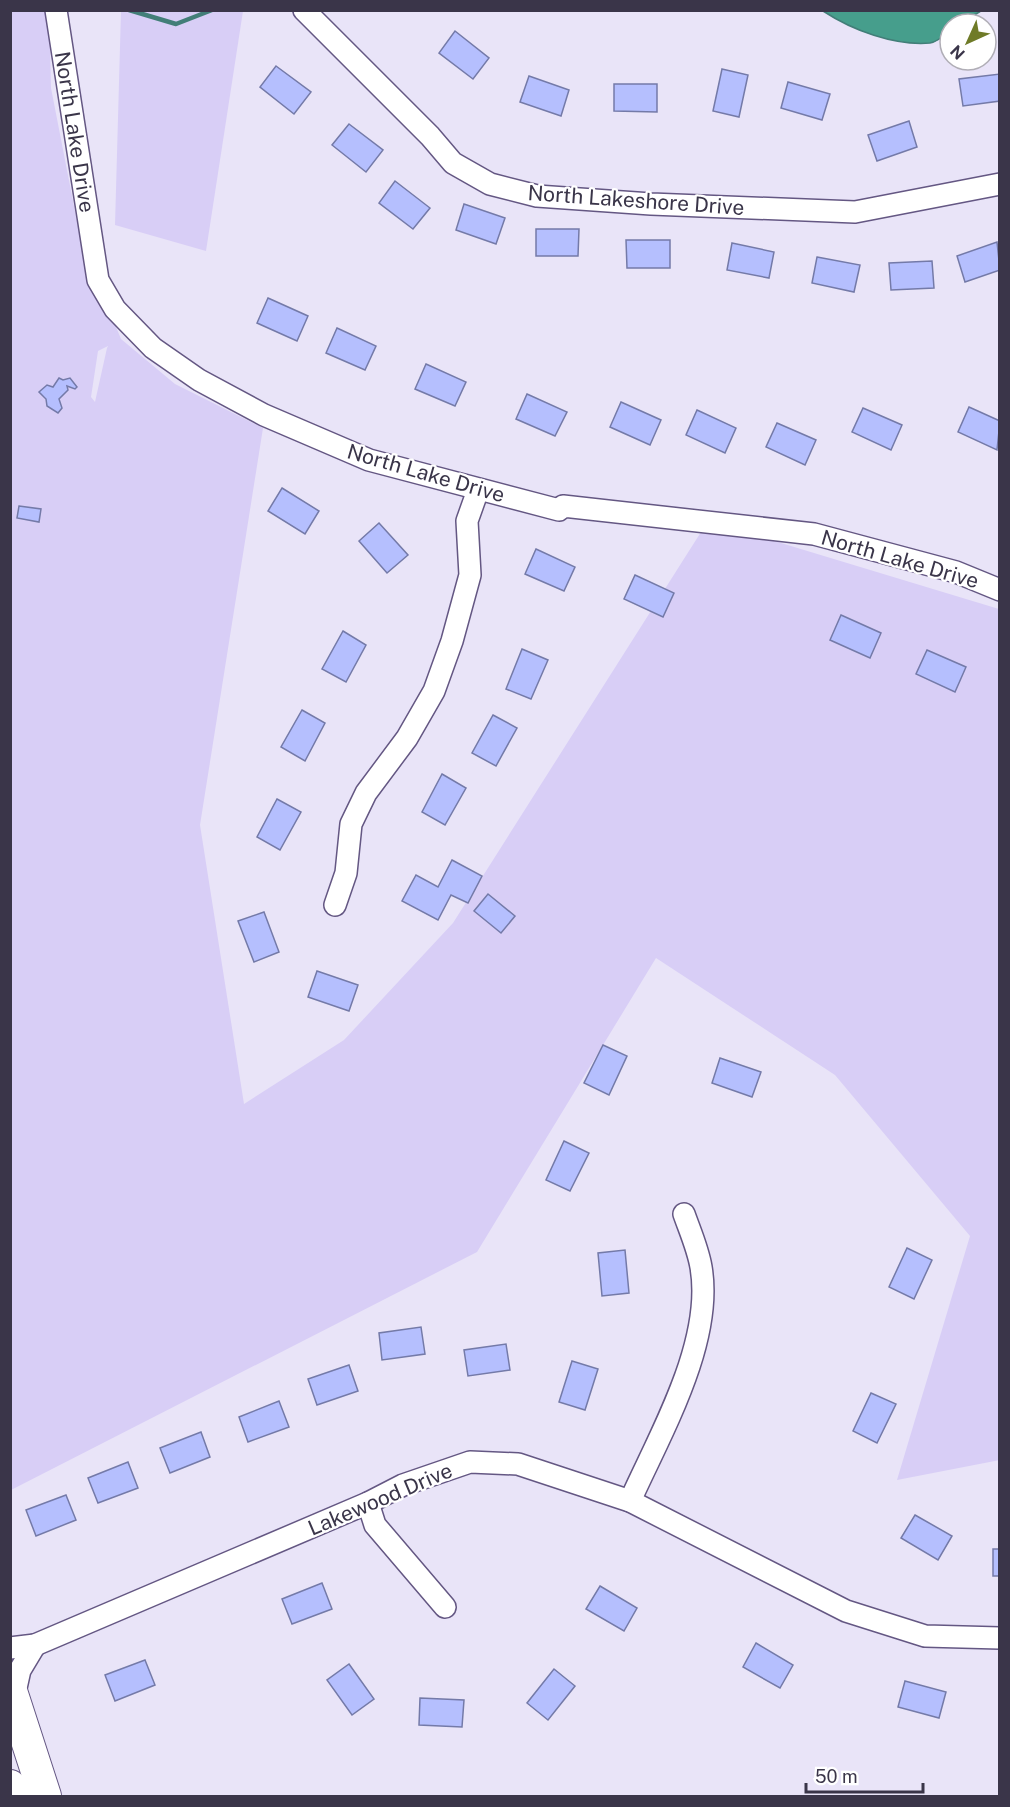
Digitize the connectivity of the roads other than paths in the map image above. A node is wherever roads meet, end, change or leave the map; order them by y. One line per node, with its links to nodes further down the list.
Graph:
1 (56, 10): 4 (street, North Lake Drive)
2 (304, 10): 3 (street, North Lakeshore Drive)
3 (999, 184)
4 (478, 490): 5 (street, North Lake Drive); 6 (street)
5 (999, 590)
6 (335, 905)
7 (684, 1214): 8 (street)
8 (630, 1501): 9 (street, Lakewood Drive); 11 (street, Lakewood Drive)
9 (368, 1503): 10 (street); 12 (street, Lakewood Drive)
10 (445, 1607)
11 (999, 1638)
12 (35, 1645): 13 (street, Lakewood Drive); 14 (street)
13 (10, 1648)
14 (12, 1692): 17 (highway)
15 (10, 1786): 16 (highway)
16 (14, 1797)
17 (45, 1797)

